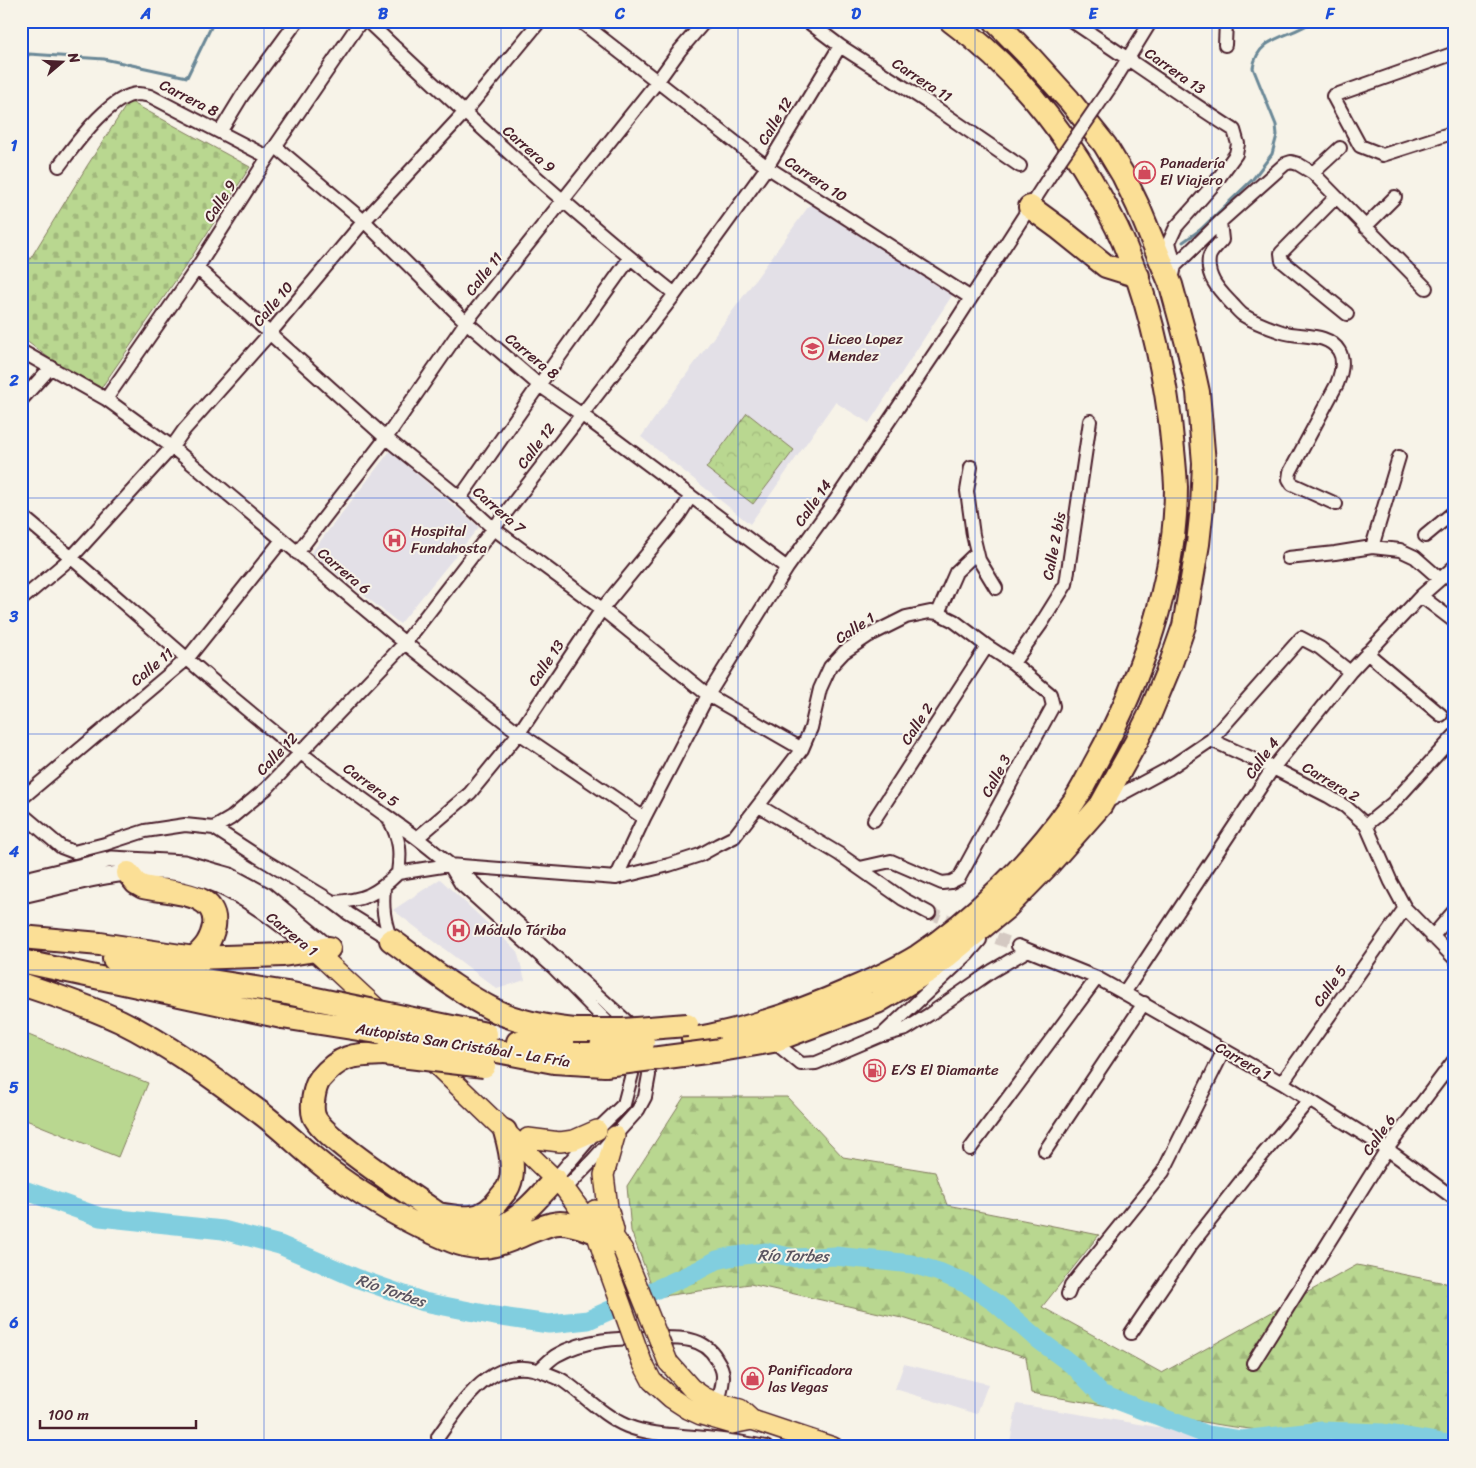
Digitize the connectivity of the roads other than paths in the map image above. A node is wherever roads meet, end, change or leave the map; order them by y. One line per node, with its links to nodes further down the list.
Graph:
1 (297, 21): 19 (street)
2 (361, 21): 21 (street, Calle 9)
3 (367, 21): 18 (street, Carrera 9)
4 (540, 21): 18 (street, Calle 10)
5 (580, 21): 17 (street, Carrera 10)
6 (705, 21): 17 (street, Calle 11)
7 (807, 21): 14 (street, Carrera 11)
8 (951, 21): 37 (highway, Autopista San Cristóbal - La Fría)
9 (995, 21): 38 (highway, Autopista San Cristóbal - La Fría)
10 (1072, 21): 16 (street, Carrera 13)
11 (1151, 21): 16 (street, Calle 14)
12 (1226, 21): 13 (street)
13 (1225, 45)
14 (840, 46): 25 (street, Calle 12); 26 (street, Carrera 11)
15 (1455, 54): 20 (street)
16 (1128, 58): 31 (street, Calle 14, bridge); 38 (street, Carrera 13)
17 (657, 82): 25 (street, Carrera 10); 30 (street, Calle 11)
18 (464, 113): 30 (street, Carrera 9); 32 (street, Calle 10)
19 (220, 132): 23 (street, Carrera 8); 24 (street, Carrera 8)
20 (1455, 132)
21 (276, 146): 23 (street, Calle 9); 32 (street, Carrera 8)
22 (1340, 148): 27 (street)
23 (268, 157): 36 (street, Calle 9)
24 (59, 166)
25 (767, 166): 40 (street, Calle 12); 41 (street, Carrera 10)
26 (1020, 166)
27 (1313, 173): 28 (street); 33 (street)
28 (1336, 197): 34 (street); 42 (street)
29 (1395, 197): 34 (street)
30 (563, 200): 35 (street, Carrera 9); 43 (street, Calle 11)
31 (1030, 208): 37 (highway); 41 (street, Calle 14)
32 (364, 220): 43 (street, Carrera 8); 44 (street, Calle 10)
33 (1220, 222): 38 (street); 58 (street)
34 (1365, 227): 39 (street)
35 (630, 258): 40 (street, Carrera 9); 47 (street)
36 (197, 268): 44 (street, Carrera 7); 48 (street, Calle 9)
37 (1138, 276): 127 (highway, Autopista San Cristóbal - La Fría)
38 (1173, 276): 93 (highway, Autopista San Cristóbal - La Fría)
39 (1426, 288)
40 (675, 294): 50 (street, Calle 12)
41 (971, 298): 70 (street, Calle 14)
42 (1347, 314)
43 (466, 322): 47 (street, Carrera 8); 52 (street, Calle 11)
44 (271, 332): 52 (street, Carrera 7); 53 (street, Calle 10)
45 (21, 351): 46 (street, Carrera 6)
46 (51, 367): 48 (street, Carrera 6); 49 (street)
47 (539, 385): 50 (street, Carrera 8); 57 (street)
48 (106, 399): 53 (street, Carrera 6)
49 (21, 400)
50 (581, 414): 56 (street, Carrera 8); 61 (street, Calle 12)
51 (1090, 421): 82 (street, Calle 2 bis)
52 (386, 438): 57 (street, Carrera 7); 66 (street, Calle 11)
53 (172, 447): 63 (street, Carrera 6); 67 (street, Calle 10)
54 (1399, 457): 64 (street)
55 (970, 467): 65 (street)
56 (691, 496): 70 (street, Carrera 8); 75 (street, Calle 13)
57 (460, 498): 61 (street, Carrera 7)
58 (1336, 504)
59 (1455, 511): 62 (street)
60 (21, 515): 67 (street, Carrera 5)
61 (494, 529): 75 (street, Carrera 7); 78 (street, Calle 12)
62 (1425, 536)
63 (282, 540): 66 (street, Carrera 6); 81 (street, Calle 11)
64 (1372, 547): 68 (street); 71 (street)
65 (977, 552): 72 (street); 76 (street)
66 (297, 553): 78 (street, Carrera 6)
67 (72, 557): 74 (street, Calle 10); 81 (street, Carrera 5)
68 (1288, 558)
69 (1455, 566): 71 (street, Calle 4)
70 (787, 568): 84 (street, Calle 14)
71 (1440, 578): 73 (street, Calle 4)
72 (996, 588)
73 (1421, 596): 77 (street); 80 (street, Calle 4)
74 (21, 600)
75 (602, 609): 84 (street, Carrera 7); 86 (street, Calle 13)
76 (938, 614): 79 (street, Calle 1); 89 (street, Calle 1)
77 (1455, 622)
78 (405, 643): 86 (street, Carrera 6); 90 (street, Calle 12)
79 (986, 646): 82 (street, Calle 3); 98 (street, Calle 2)
80 (1367, 653): 83 (street, Calle 4); 85 (street)
81 (187, 659): 90 (street, Carrera 5); 92 (street, Calle 11)
82 (1013, 663): 103 (street, Calle 3)
83 (1350, 672): 88 (street); 91 (street, Calle 4)
84 (708, 695): 89 (street, Carrera 7); 97 (street, Calle 14)
85 (1442, 715)
86 (519, 733): 97 (street, Carrera 6); 101 (street, Calle 13)
87 (1455, 735): 99 (street)
88 (1211, 740): 91 (street, Carrera 2); 93 (street)
89 (802, 749): 94 (street, Calle 1)
90 (301, 753): 96 (street, Carrera 5); 100 (street, Calle 12)
91 (1273, 768): 99 (street, Carrera 2); 124 (street, Calle 4)
92 (21, 798)
93 (1101, 805): 111 (highway, Autopista San Cristóbal - La Fría)
94 (758, 806): 103 (street); 106 (street)
95 (21, 812): 100 (street)
96 (388, 818): 101 (street, Carrera 5); 105 (street)
97 (644, 818): 106 (street, Calle 14)
98 (874, 820)
99 (1366, 825): 112 (street, Carrera 2)
100 (214, 828): 110 (street)
101 (416, 838): 102 (street, Carrera 5)
102 (449, 865): 105 (street); 106 (street); 136 (street); 136 (street)
103 (860, 868): 114 (street)
104 (128, 873): 109 (street, Carrera 1); 118 (street, Carrera 1); 119 (highway)
105 (398, 873): 108 (street)
106 (616, 878)
107 (21, 880): 118 (street, Carrera 1)
108 (384, 888): 110 (street); 117 (street)
109 (21, 895)
110 (333, 902): 117 (street)
111 (1006, 908): 127 (highway, Autopista San Cristóbal - La Fría); 128 (street)
112 (1405, 908): 116 (street, Carrera 2); 133 (street, Calle 5)
113 (1455, 910): 116 (street)
114 (930, 913)
115 (21, 937): 119 (highway); 129 (highway, Autopista San Cristóbal - La Fría, bridge)
116 (1432, 937): 120 (street, Carrera 2)
117 (391, 940): 126 (highway, bridge)
118 (322, 949): 119 (highway); 135 (main road, Carrera 1); 137 (main road)
119 (194, 958)
120 (1455, 959)
121 (21, 961): 129 (highway, Autopista San Cristóbal - La Fría, bridge)
122 (1096, 978): 124 (street, Carrera 1); 128 (street, Carrera 1); 138 (street)
123 (21, 984): 145 (highway)
124 (1124, 992): 125 (street, Carrera 1)
125 (1144, 1003): 130 (street, Carrera 1); 140 (street)
126 (690, 1032): 127 (highway, Autopista San Cristóbal - La Fría); 131 (highway, Autopista San Cristóbal - La Fría, bridge)
127 (769, 1032): 128 (street); 131 (highway, Autopista San Cristóbal - La Fría, bridge)
128 (882, 1035)
129 (490, 1050): 131 (highway, Autopista San Cristóbal - La Fría); 131 (highway, Autopista San Cristóbal - La Fría); 143 (highway, bridge)
130 (1224, 1050): 133 (street, Carrera 1); 147 (street)
131 (603, 1056)
132 (1455, 1059): 139 (street, Calle 6)
133 (1282, 1083): 134 (street, Carrera 1)
134 (1309, 1100): 139 (street, Carrera 1); 148 (street)
135 (505, 1130): 141 (main road, Carrera 1); 143 (highway)
136 (606, 1133): 137 (main road); 141 (street); 141 (street); 146 (main road)
137 (528, 1138): 141 (main road)
138 (970, 1149)
139 (1388, 1149): 142 (street, Carrera 1); 149 (street, Calle 6)
140 (1045, 1150)
141 (564, 1179): 143 (highway); 144 (main road); 145 (highway); 146 (main road)
142 (1455, 1199)
143 (438, 1214)
144 (596, 1232): 145 (highway); 152 (main road, bridge)
145 (511, 1239)
146 (620, 1246): 151 (main road, bridge)
147 (1068, 1294)
148 (1131, 1333)
149 (1253, 1363)
150 (539, 1370): 151 (street); 153 (street); 155 (street)
151 (718, 1403): 152 (main road)
152 (752, 1420): 154 (main road)
153 (438, 1437)
154 (830, 1446)
155 (766, 1447)

